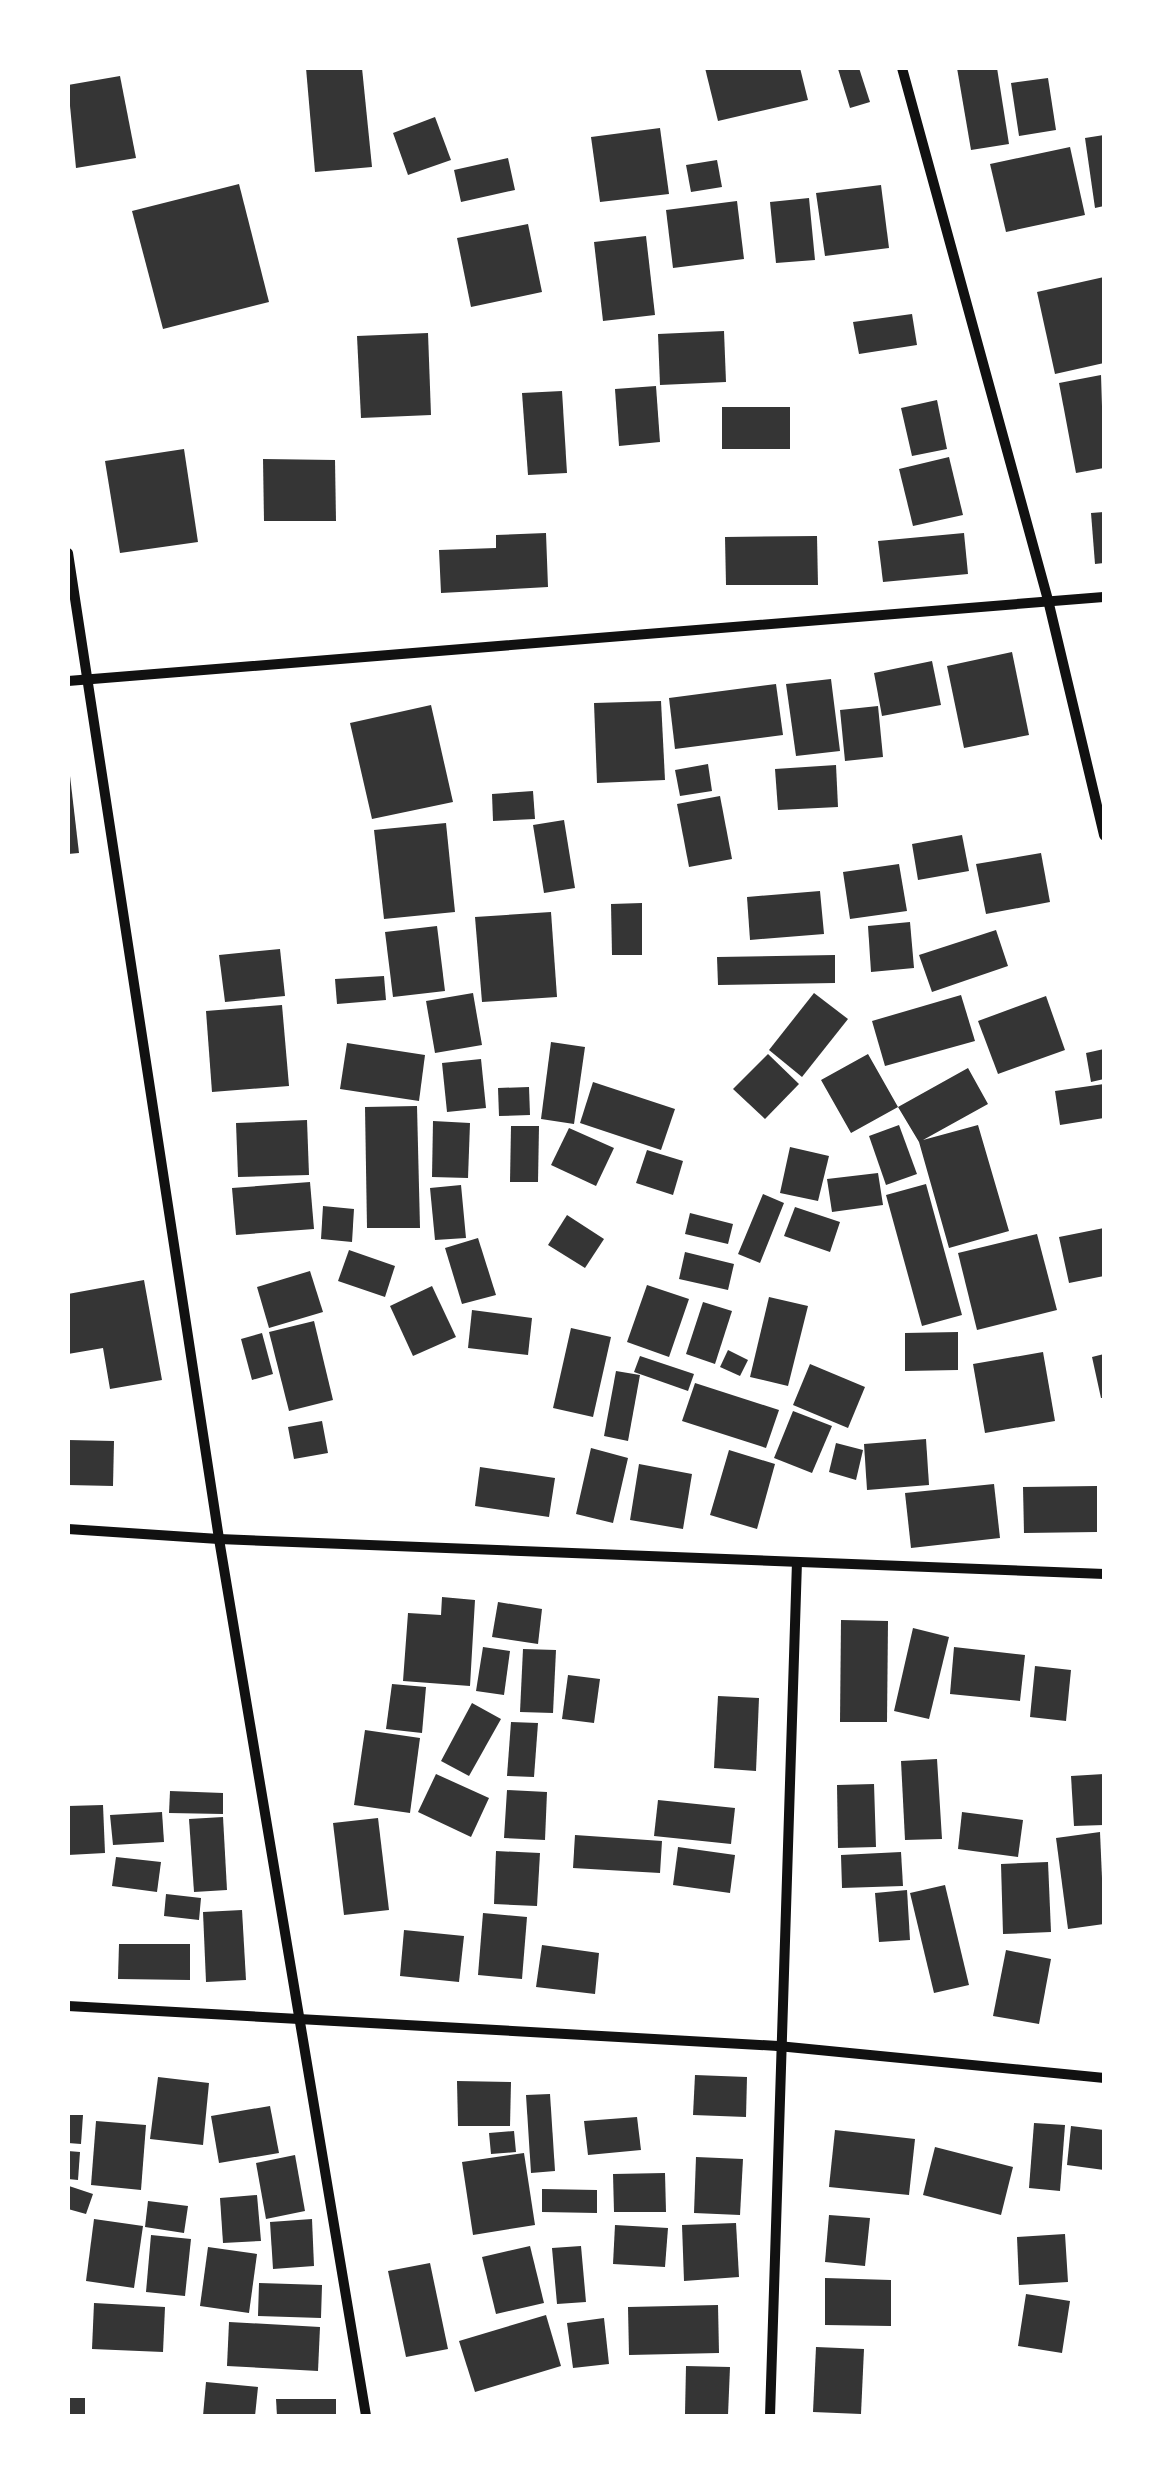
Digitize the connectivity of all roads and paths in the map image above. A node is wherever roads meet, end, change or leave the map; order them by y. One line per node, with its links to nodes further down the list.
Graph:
1 (902, 68): 4 (street)
2 (68, 552): 5 (street)
3 (1104, 597): 4 (street)
4 (1048, 600): 5 (street); 7 (street)
5 (88, 678): 6 (street); 9 (street)
6 (68, 681)
7 (1104, 834)
8 (68, 1529): 9 (street)
9 (219, 1540): 10 (street); 13 (street)
10 (797, 1562): 11 (street); 14 (street)
11 (1104, 1574)
12 (68, 2006): 13 (street)
13 (301, 2020): 14 (street); 16 (street)
14 (778, 2046): 15 (street); 17 (street)
15 (1104, 2078)
16 (366, 2416)
17 (770, 2416)

